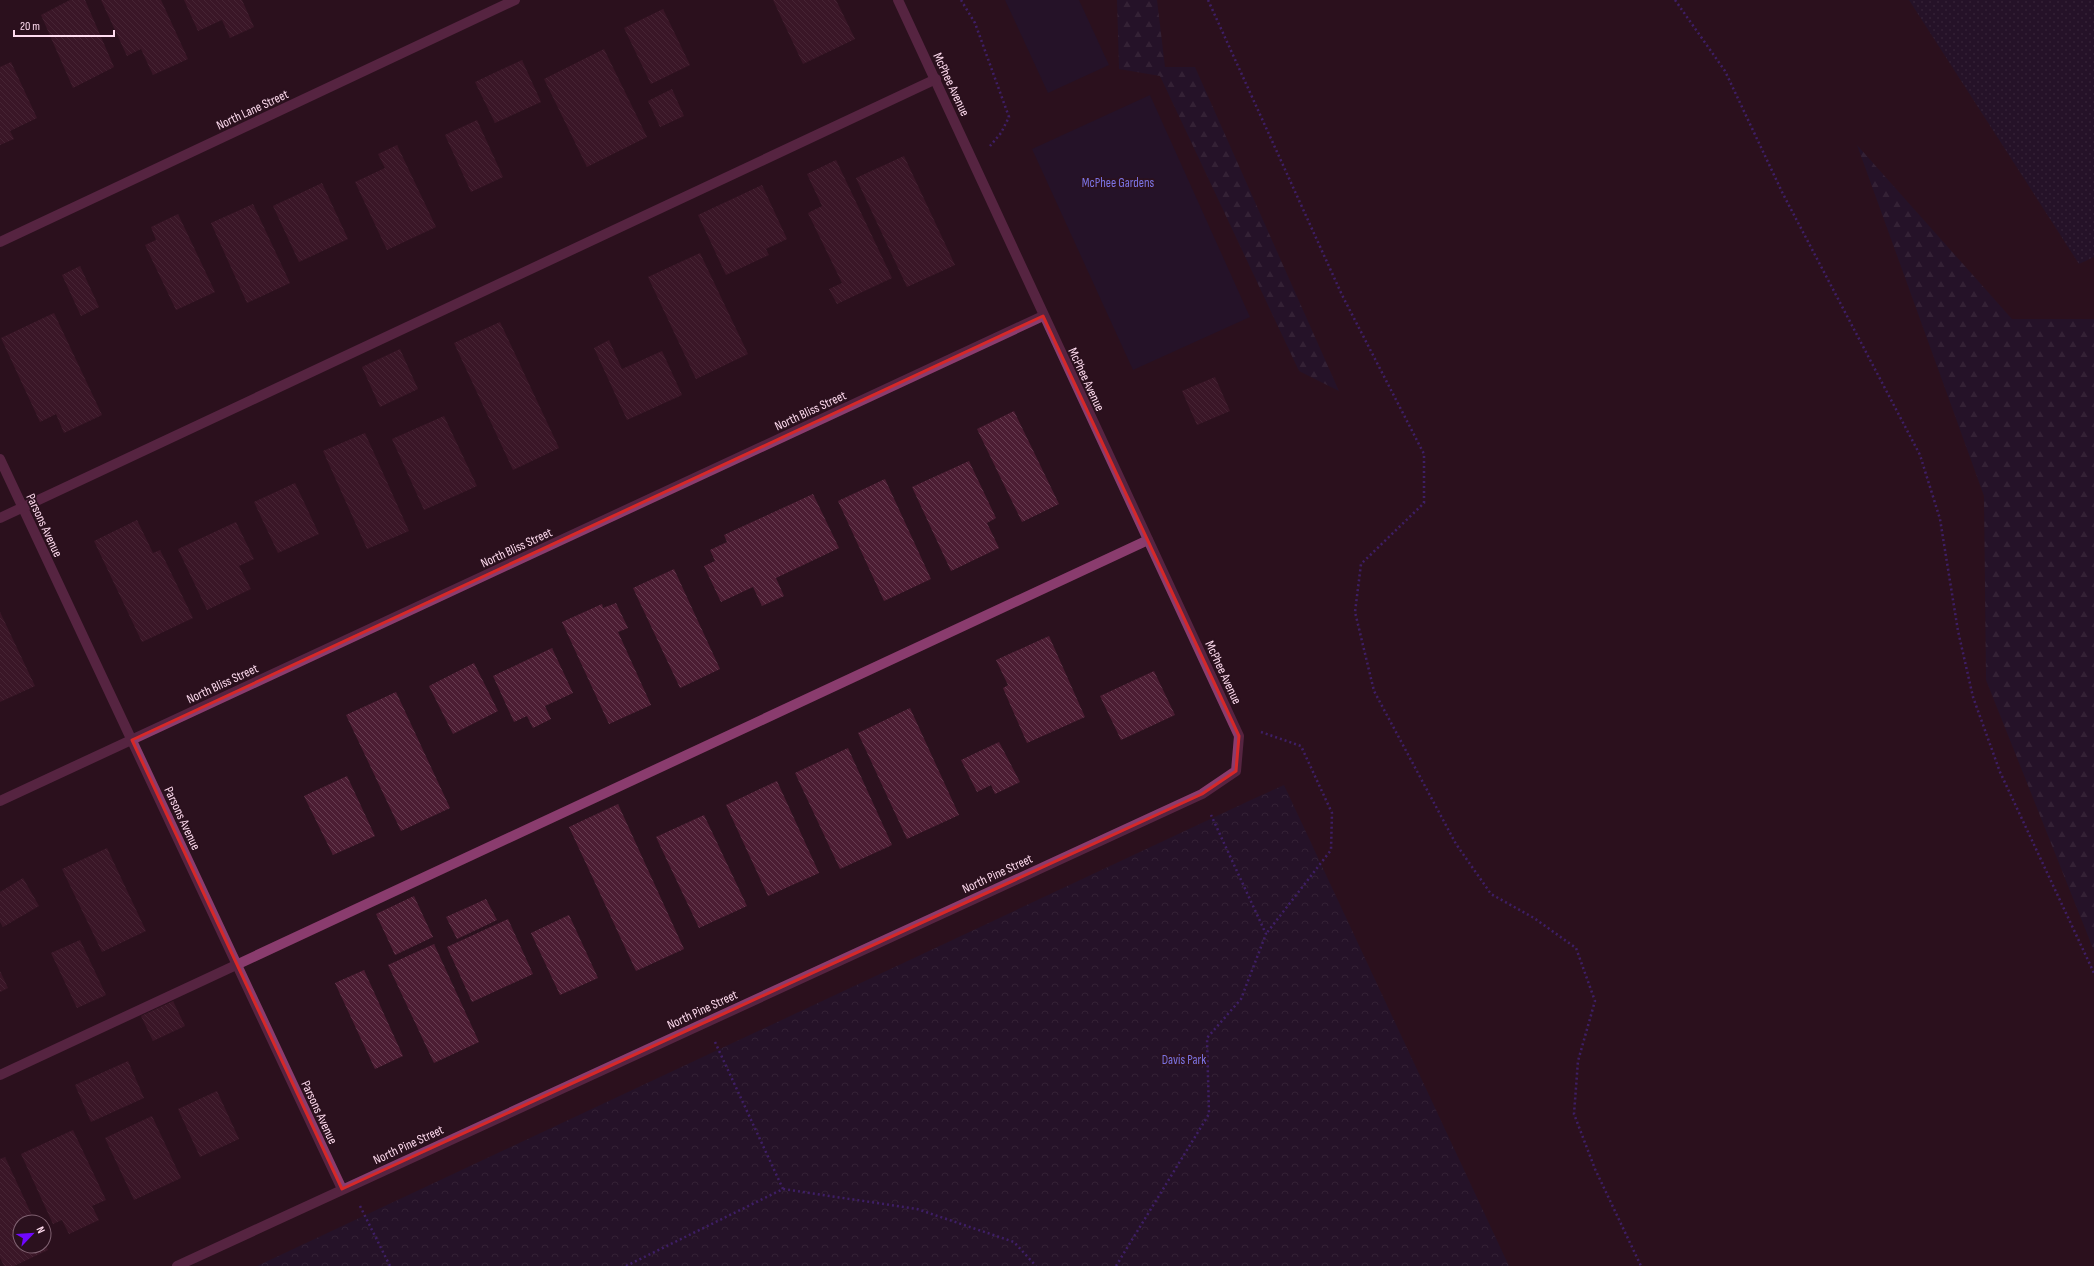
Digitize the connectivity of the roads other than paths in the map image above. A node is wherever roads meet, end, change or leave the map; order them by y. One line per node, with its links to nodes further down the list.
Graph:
1 (515, 0): 4 (street, North Lane Street)
2 (898, 0): 3 (street, McPhee Avenue)
3 (936, 79): 5 (street, McPhee Avenue); 7 (street)
4 (0, 242)
5 (1043, 316): 9 (street, McPhee Avenue); 10 (street, North Bliss Street)
6 (0, 459): 7 (street, Parsons Avenue)
7 (22, 507): 8 (street); 10 (street, Parsons Avenue)
8 (0, 518)
9 (1148, 540): 11 (street, McPhee Avenue); 13 (street)
10 (132, 740): 12 (street, North Bliss Street); 13 (street, Parsons Avenue)
11 (1236, 771): 15 (street, North Pine Street)
12 (0, 801)
13 (237, 966): 14 (street); 15 (street, Parsons Avenue)
14 (0, 1075)
15 (345, 1187): 16 (street, North Pine Street)
16 (177, 1266)

